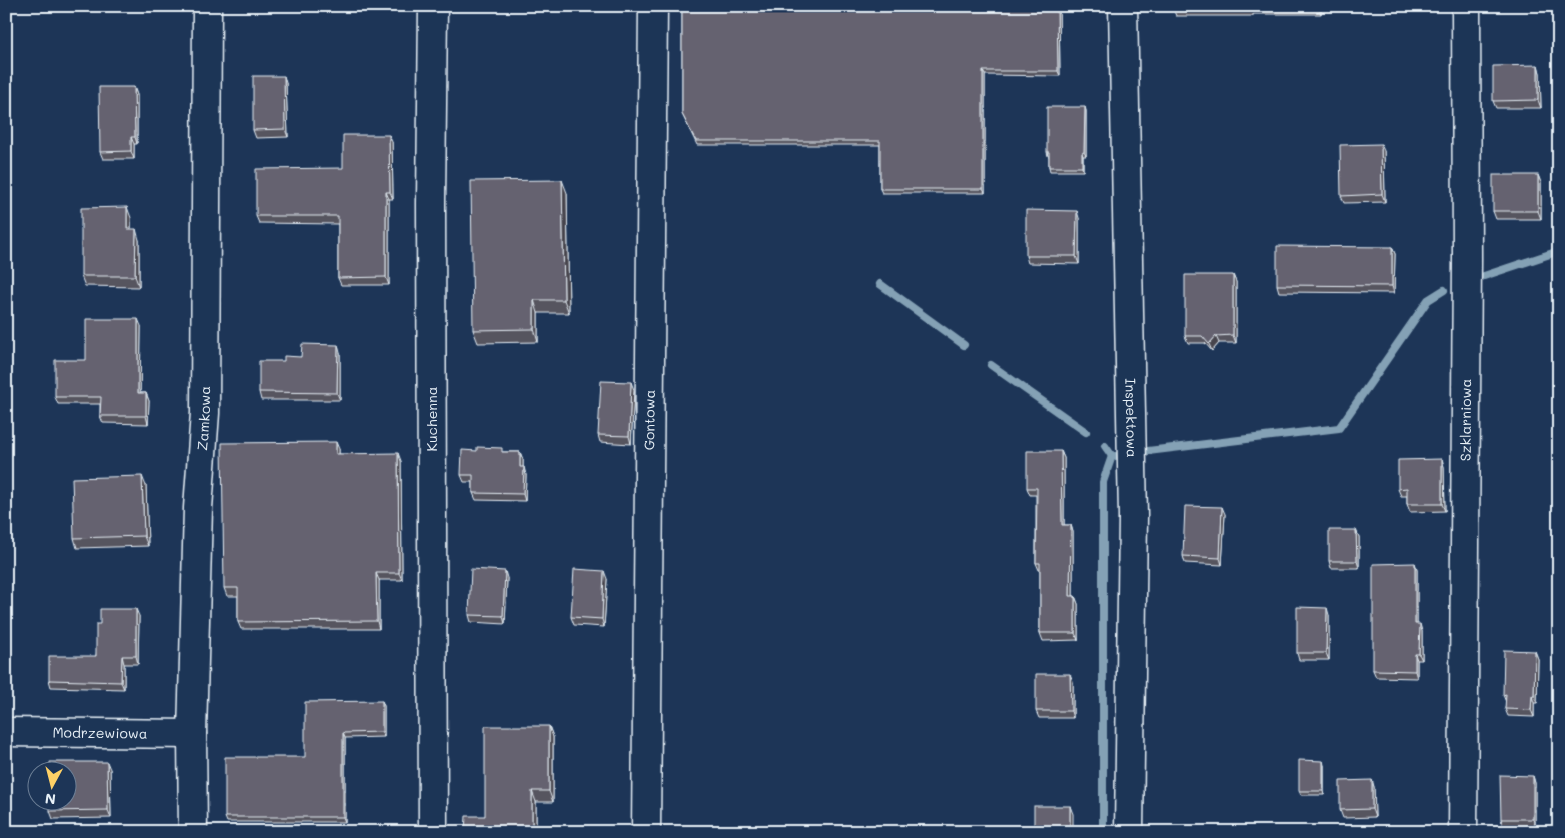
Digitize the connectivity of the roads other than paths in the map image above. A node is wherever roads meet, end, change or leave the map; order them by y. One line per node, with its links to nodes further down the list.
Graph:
1 (208, 6): 7 (street, Zamkowa)
2 (433, 6): 9 (street, Kuchenna)
3 (653, 6): 10 (street, Gontowa)
4 (1123, 6): 11 (street, Inspektowa)
5 (1466, 6): 12 (street, Szklarniowa)
6 (6, 732): 7 (street, Modrzewiowa)
7 (192, 734): 8 (street, Zamkowa)
8 (193, 832)
9 (433, 832)
10 (646, 832)
11 (1129, 832)
12 (1463, 832)

